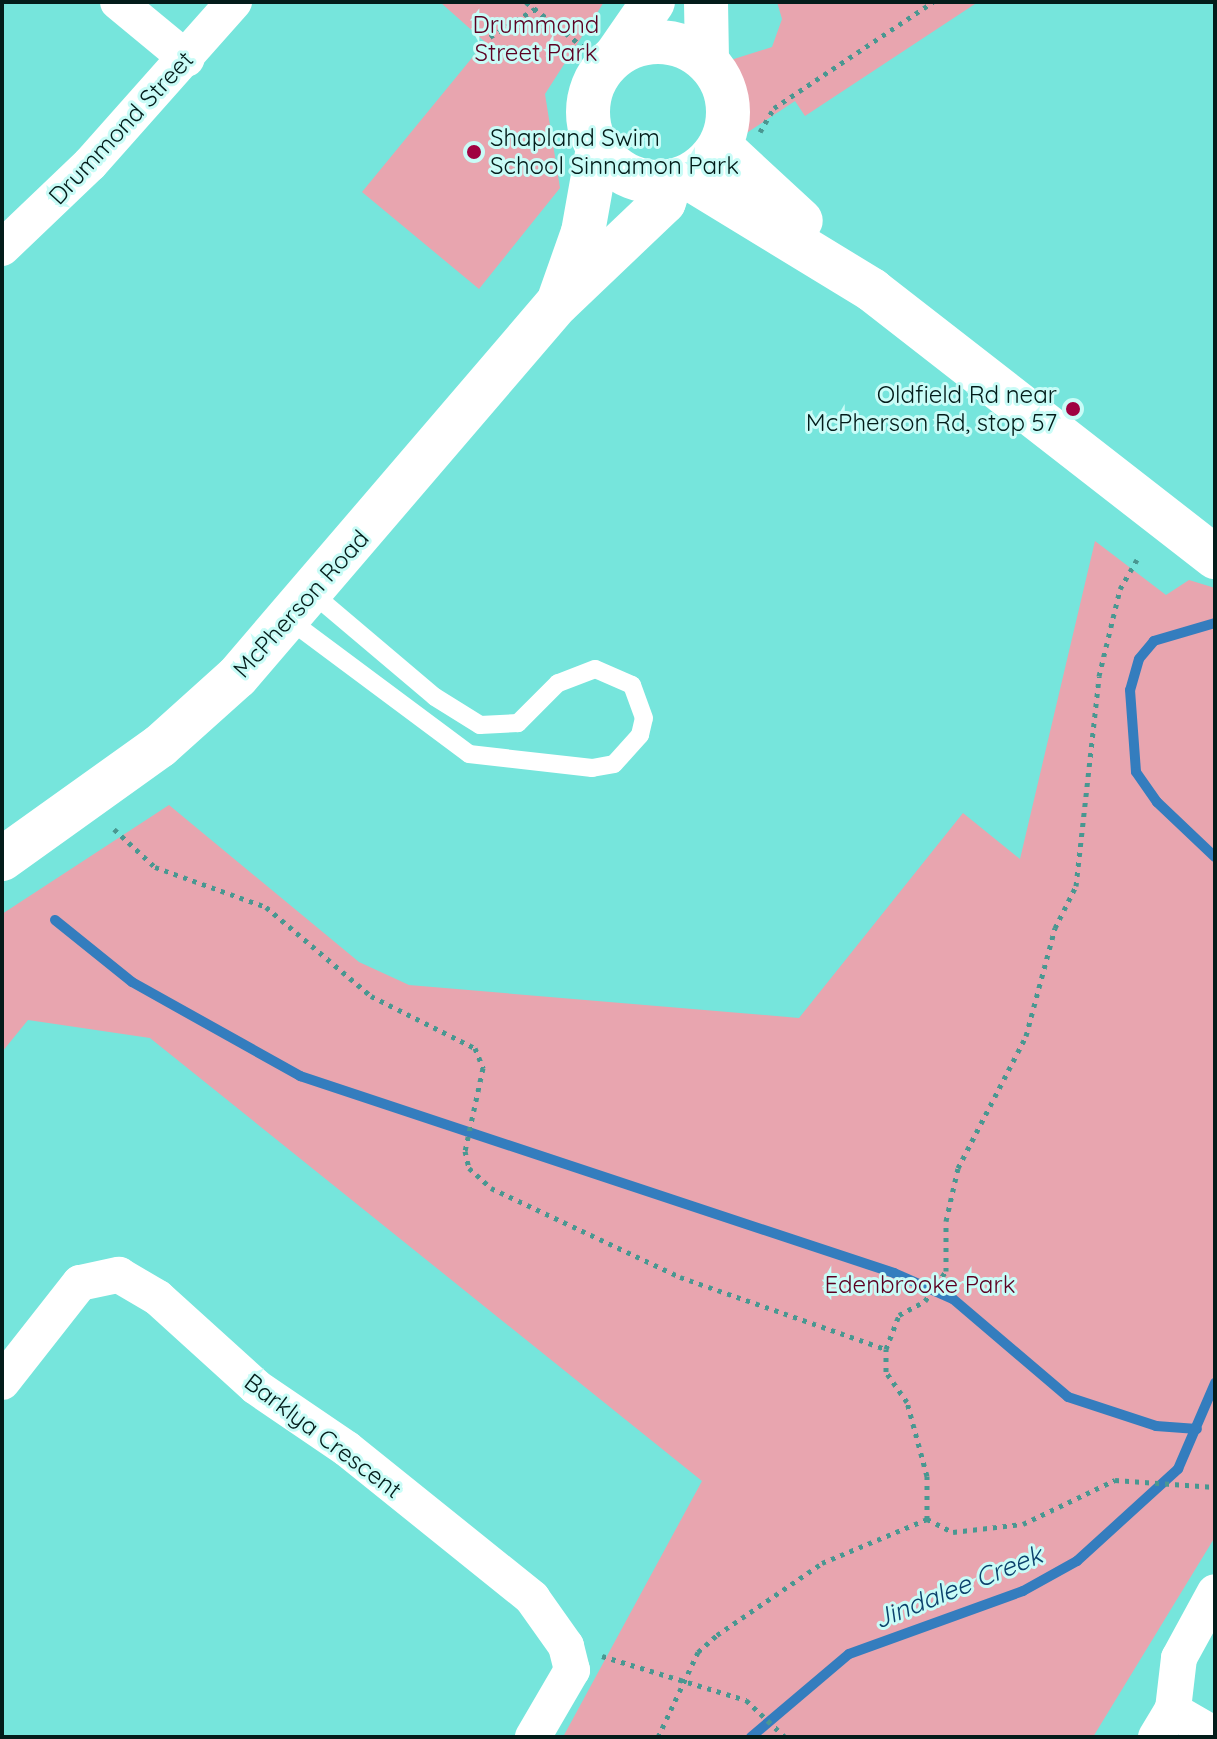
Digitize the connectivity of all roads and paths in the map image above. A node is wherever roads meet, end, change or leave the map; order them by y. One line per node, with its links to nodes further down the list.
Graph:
1 (118, 2): 10 (street)
2 (234, 2): 10 (street, Drummond Street)
3 (526, 2): 7 (path)
4 (653, 2): 9 (street)
5 (706, 2): 11 (street)
6 (933, 2): 12 (path)
7 (535, 9): 8 (path); 9 (path)
8 (490, 37)
9 (603, 53): 11 (street); 13 (street)
10 (187, 59): 15 (street, Drummond Street)
11 (707, 61): 12 (street)
12 (738, 141): 14 (street); 16 (street)
13 (598, 148): 14 (street); 17 (street)
14 (679, 179): 16 (street); 17 (street)
15 (2, 248)
16 (872, 290): 18 (street)
17 (558, 303): 20 (street, McPherson Road)
18 (1215, 557)
19 (1137, 559): 25 (path)
20 (300, 606): 21 (lane); 22 (lane); 24 (street, McPherson Road)
21 (435, 697): 22 (lane); 22 (lane)
22 (417, 719)
23 (114, 829): 25 (path)
24 (2, 859)
25 (886, 1349): 28 (path)
26 (2, 1382): 30 (street, Barklya Crescent)
27 (1215, 1487): 28 (path)
28 (927, 1519): 31 (path)
29 (1215, 1592): 32 (street)
30 (566, 1646): 31 (path); 34 (street)
31 (680, 1683): 35 (path); 36 (path)
32 (1161, 1730): 33 (street)
33 (1215, 1735)
34 (533, 1737)
35 (658, 1737)
36 (785, 1737)

